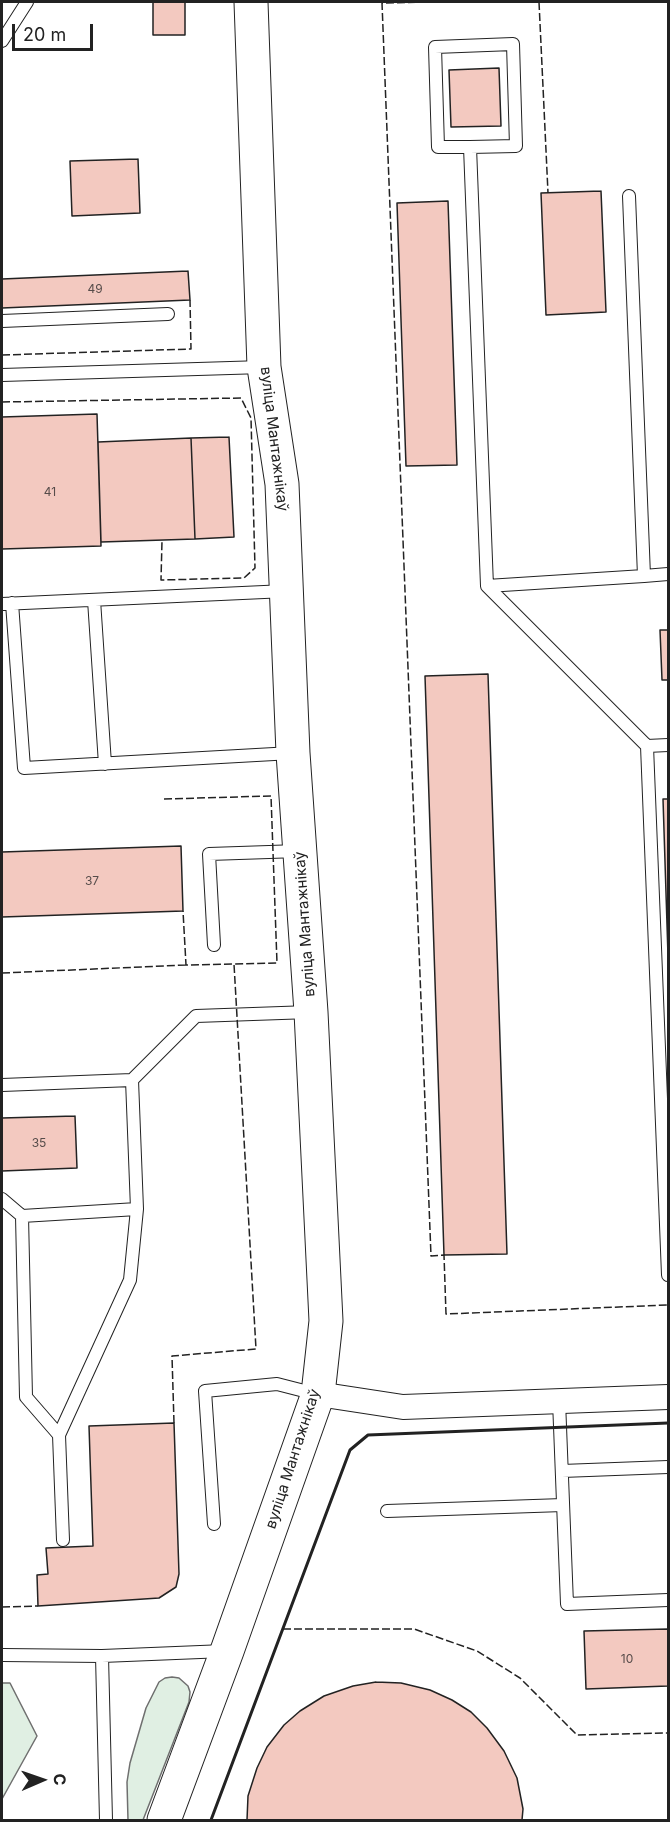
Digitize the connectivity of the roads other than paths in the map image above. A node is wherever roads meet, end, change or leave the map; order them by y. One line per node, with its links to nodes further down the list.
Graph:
1 (27, 2): 3 (lane)
2 (251, 2): 8 (street, вуліца Мантажнікаў)
3 (2, 41)
4 (470, 147): 4 (lane); 12 (lane)
5 (629, 196): 11 (lane)
6 (168, 314): 7 (lane)
7 (2, 321)
8 (264, 367): 9 (lane); 13 (street, вуліца Мантажнікаў)
9 (2, 375)
10 (669, 574): 11 (lane)
11 (644, 576): 12 (lane)
12 (487, 586): 17 (lane)
13 (287, 591): 14 (lane); 18 (street, вуліца Мантажнікаў)
14 (94, 600): 15 (lane); 19 (lane)
15 (7, 604): 19 (lane)
16 (669, 745): 17 (lane)
17 (647, 747): 28 (lane)
18 (293, 753): 19 (lane); 20 (street, вуліца Мантажнікаў)
19 (105, 764)
20 (300, 851): 21 (lane); 22 (street, вуліца Мантажнікаў)
21 (214, 945)
22 (311, 1012): 23 (lane); 29 (street, вуліца Мантажнікаў)
23 (132, 1080): 24 (lane); 26 (lane)
24 (2, 1086)
25 (2, 1199): 27 (lane)
26 (137, 1209): 27 (lane); 32 (lane)
27 (22, 1216): 32 (lane)
28 (669, 1275)
29 (318, 1394): 31 (street); 37 (lane); 40 (street, вуліца Мантажнікаў)
30 (669, 1397): 31 (street)
31 (559, 1401): 34 (lane)
32 (59, 1435): 38 (lane)
33 (669, 1467): 34 (lane)
34 (562, 1471): 35 (lane)
35 (563, 1505): 36 (lane); 39 (lane)
36 (387, 1511)
37 (214, 1524)
38 (63, 1540)
39 (669, 1600)
40 (227, 1651): 42 (lane); 44 (street, вуліца Мантажнікаў)
41 (2, 1655): 42 (lane)
42 (102, 1656): 43 (lane)
43 (106, 1821)
44 (164, 1821)

